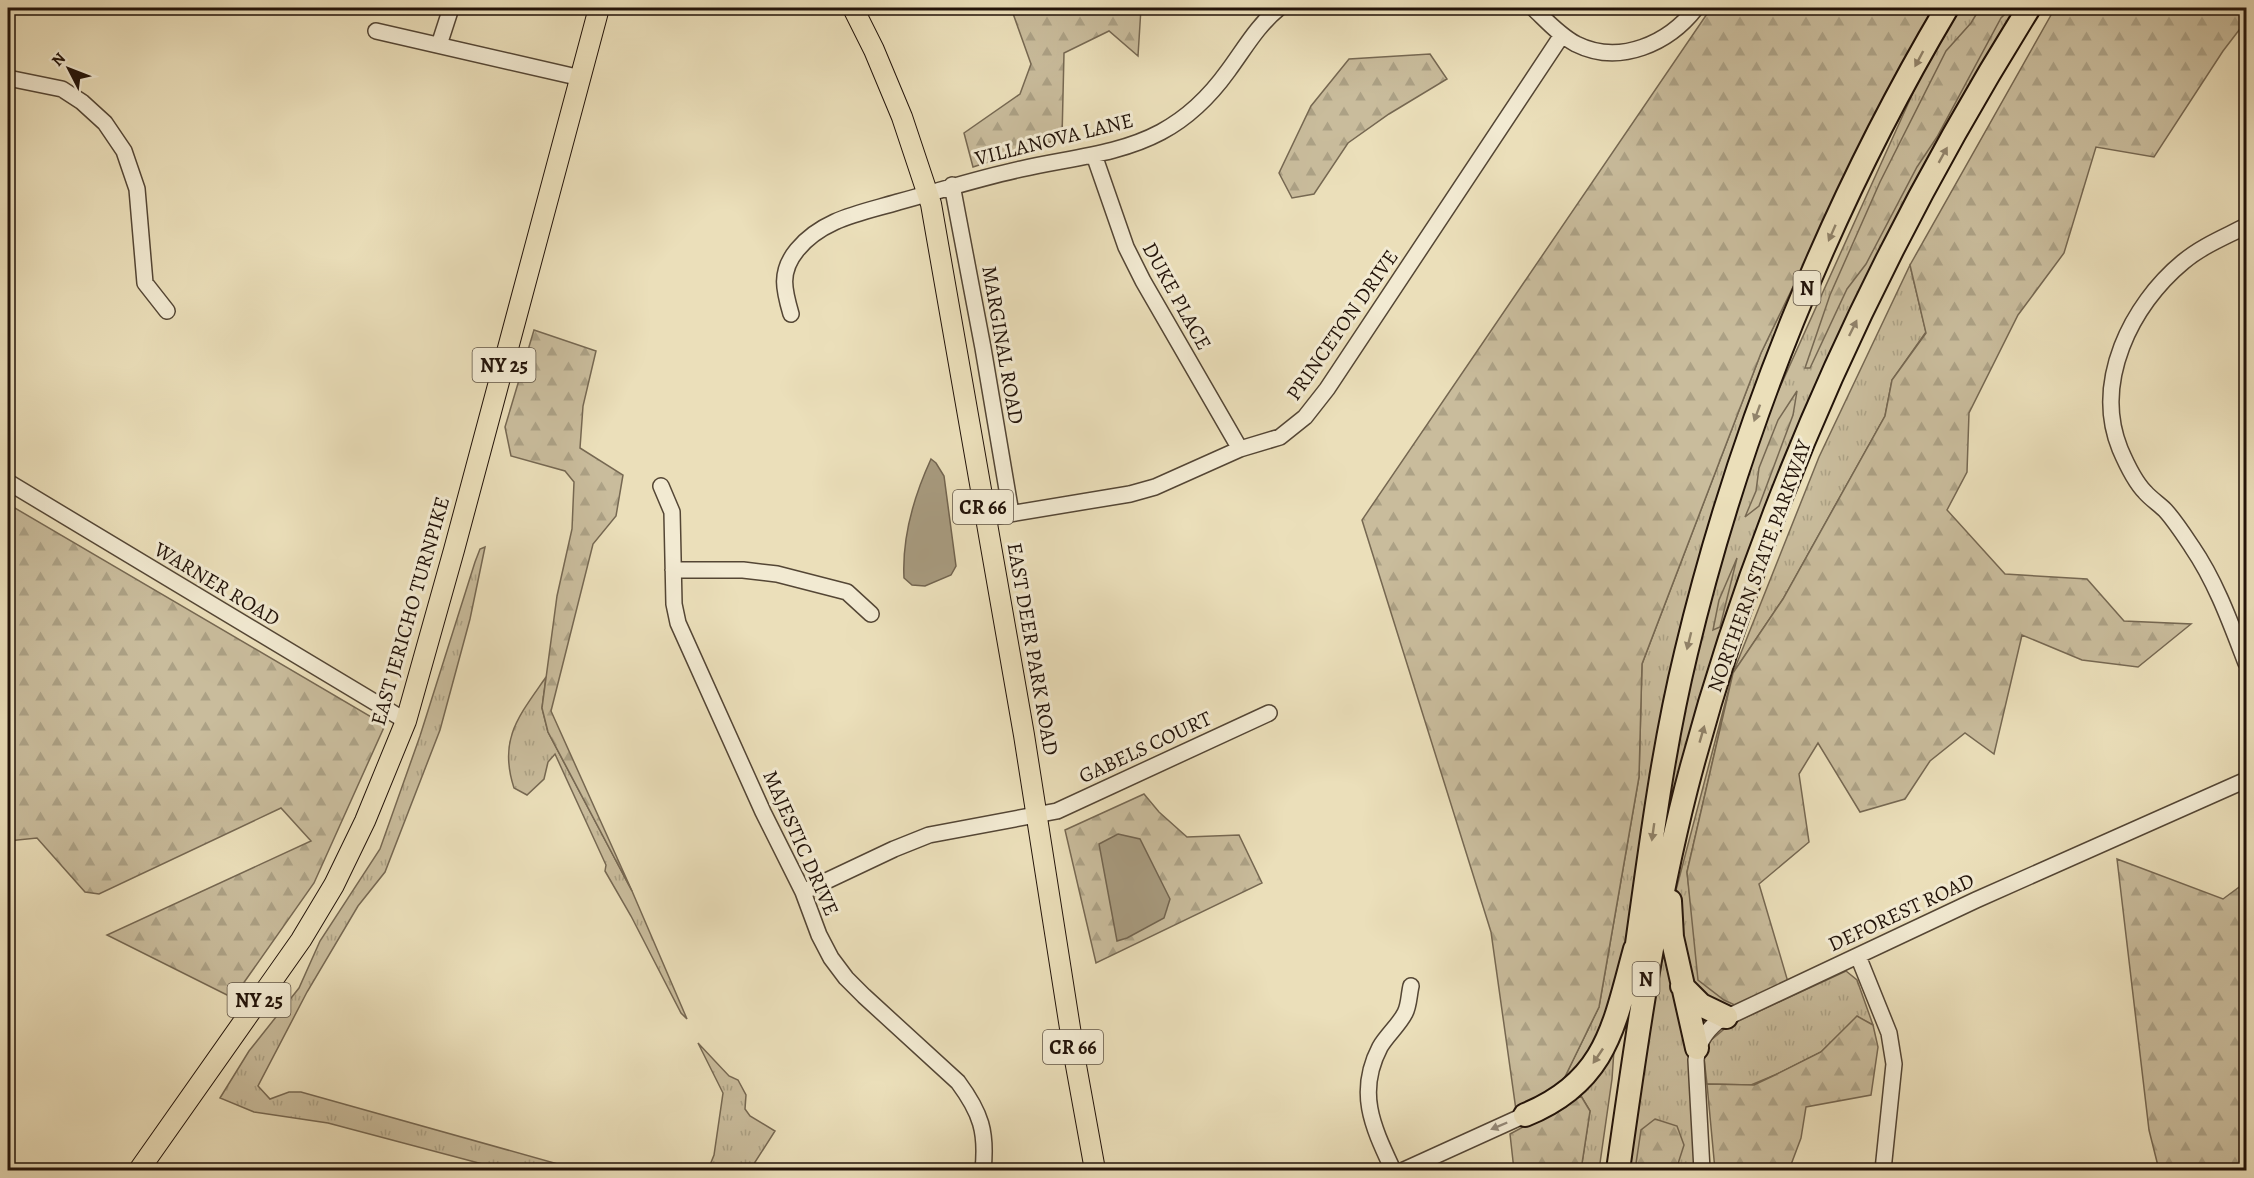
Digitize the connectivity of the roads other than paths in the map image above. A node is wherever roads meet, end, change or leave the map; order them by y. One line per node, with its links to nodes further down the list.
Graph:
1 (451, 8): 11 (street)
2 (599, 8): 13 (main road, EAST JERICHO TURNPIKE / NY 25)
3 (853, 8): 16 (main road, EAST DEER PARK ROAD / CR 66)
4 (1279, 8): 14 (street, VILLANOVA LANE)
5 (1533, 8): 10 (street)
6 (1696, 8): 10 (street)
7 (1947, 8): 34 (highway, NORTHERN STATE PARKWAY / N, one-way to 34)
8 (2029, 8): 31 (highway, NORTHERN STATE PARKWAY / N, one-way to 8)
9 (376, 31): 11 (street)
10 (1562, 35): 20 (street, PRINCETON DRIVE)
11 (439, 45): 13 (street)
12 (8, 78): 18 (street)
13 (581, 78): 29 (main road, EAST JERICHO TURNPIKE / NY 25)
14 (1094, 155): 15 (street, VILLANOVA LANE); 20 (street, DUKE PLACE)
15 (952, 185): 16 (street, VILLANOVA LANE); 23 (street, MARGINAL ROAD)
16 (927, 193): 19 (street, VILLANOVA LANE); 24 (main road, EAST DEER PARK ROAD / CR 66)
17 (2247, 226): 27 (street)
18 (167, 312)
19 (791, 314)
20 (1240, 449): 23 (street, PRINCETON DRIVE)
21 (8, 482): 29 (street, WARNER ROAD)
22 (661, 486): 25 (street, MAJESTIC DRIVE)
23 (1011, 513): 24 (street, PRINCETON DRIVE)
24 (985, 518): 32 (main road, EAST DEER PARK ROAD / CR 66)
25 (673, 570): 26 (street); 33 (street, MAJESTIC DRIVE)
26 (871, 614)
27 (2247, 663)
28 (1269, 714): 32 (street, GABELS COURT)
29 (406, 721): 41 (main road, EAST JERICHO TURNPIKE / NY 25)
30 (2247, 780): 35 (street, DEFOREST ROAD)
31 (1686, 790): 37 (highway); 47 (highway, NORTHERN STATE PARKWAY / N)
32 (1038, 816): 33 (street, GABELS COURT); 43 (main road, EAST DEER PARK ROAD / CR 66)
33 (802, 892): 42 (street, MAJESTIC DRIVE)
34 (1637, 942): 40 (highway, one-way to 40); 46 (highway, NORTHERN STATE PARKWAY / N)
35 (1858, 956): 38 (street, DEFOREST ROAD); 49 (street)
36 (1411, 986): 44 (street)
37 (1682, 986): 38 (highway); 39 (highway)
38 (1726, 1017): 39 (street, DEFOREST ROAD)
39 (1697, 1048): 48 (street)
40 (1525, 1115): 45 (street, one-way to 45)
41 (139, 1170)
42 (983, 1170)
43 (1095, 1170)
44 (1393, 1170)
45 (1404, 1170)
46 (1605, 1170)
47 (1618, 1170)
48 (1702, 1170)
49 (1883, 1170)

